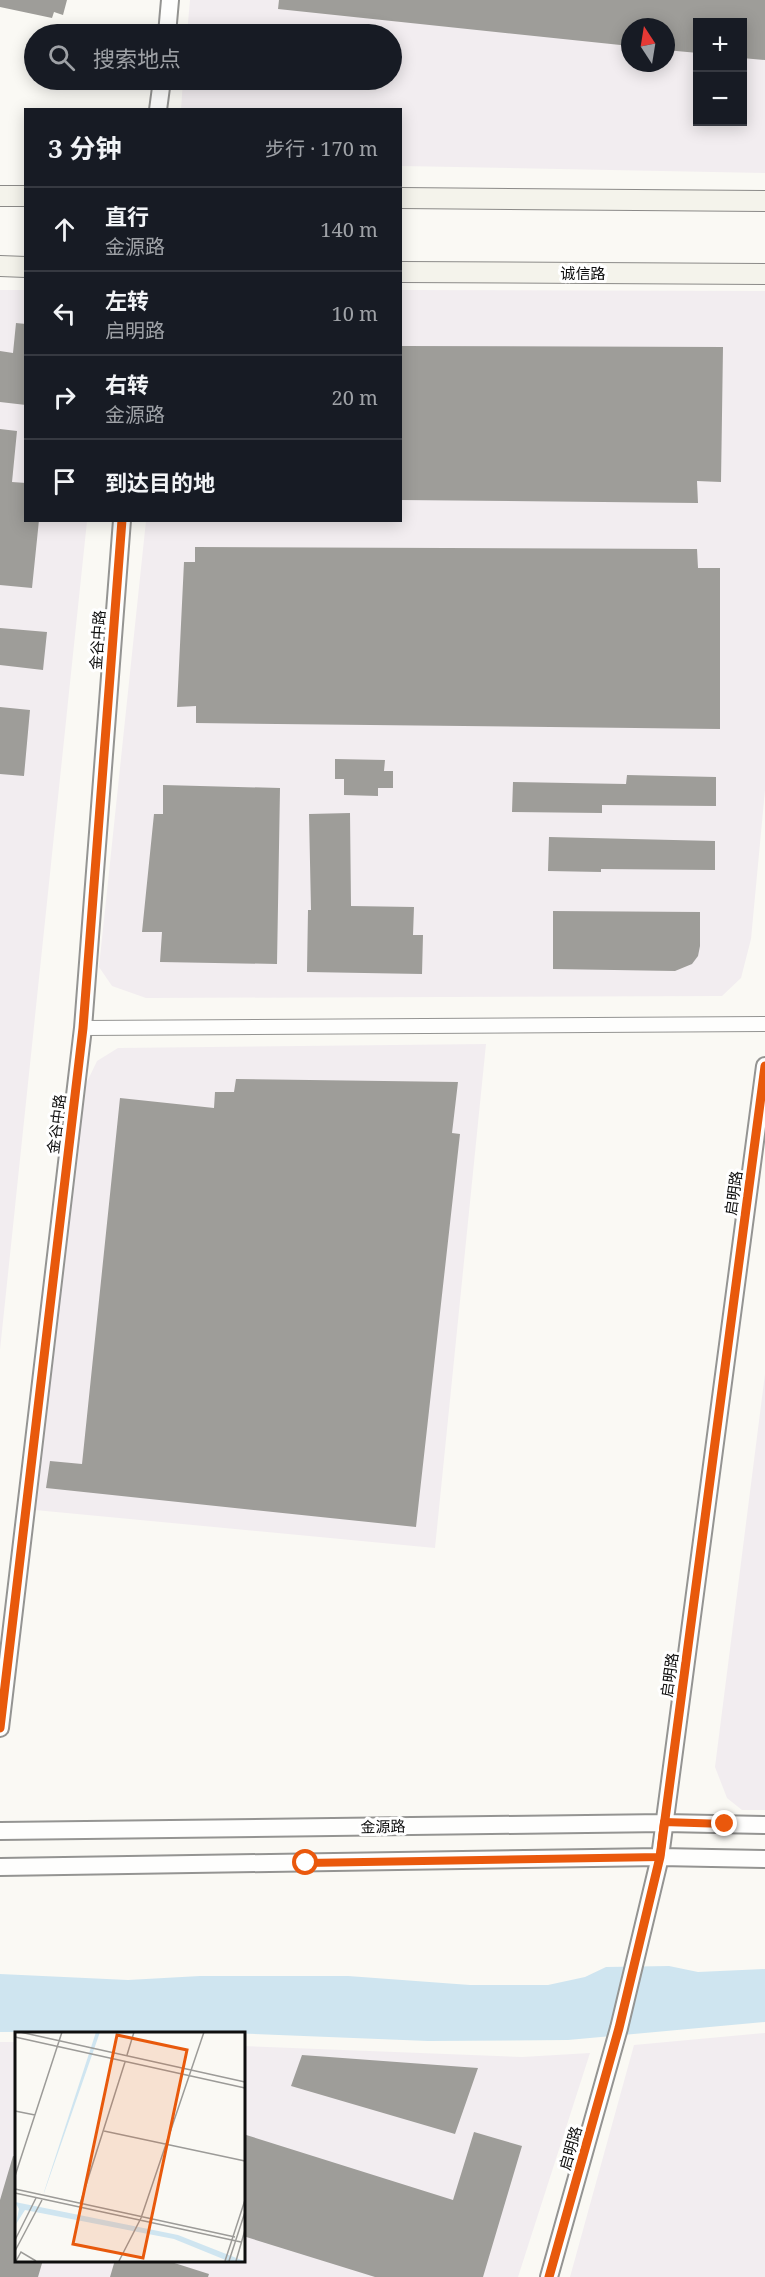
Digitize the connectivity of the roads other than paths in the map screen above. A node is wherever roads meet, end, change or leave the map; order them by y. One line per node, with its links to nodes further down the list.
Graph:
1 (170, 0): 2 (street)
2 (168, 24)
3 (161, 90): 4 (street)
4 (158, 108)
5 (0, 196): 6 (main road)
6 (24, 196)
7 (402, 198): 8 (main road)
8 (765, 201)
9 (0, 266): 10 (main road)
10 (24, 267)
11 (402, 272): 12 (main road, 诚信路)
12 (765, 274)
13 (122, 522): 15 (street, 金谷中路)
14 (765, 1024): 15 (street)
15 (83, 1028): 17 (street, 金谷中路)
16 (765, 1066): 18 (street, 启明路)
17 (0, 1728)
18 (664, 1822): 19 (street, 金源路); 20 (street, 金源路); 21 (street, 启明路)
19 (765, 1826)
20 (0, 1831)
21 (660, 1857): 22 (street); 23 (street); 24 (street, 启明路)
22 (765, 1859)
23 (0, 1867)
24 (549, 2277)

